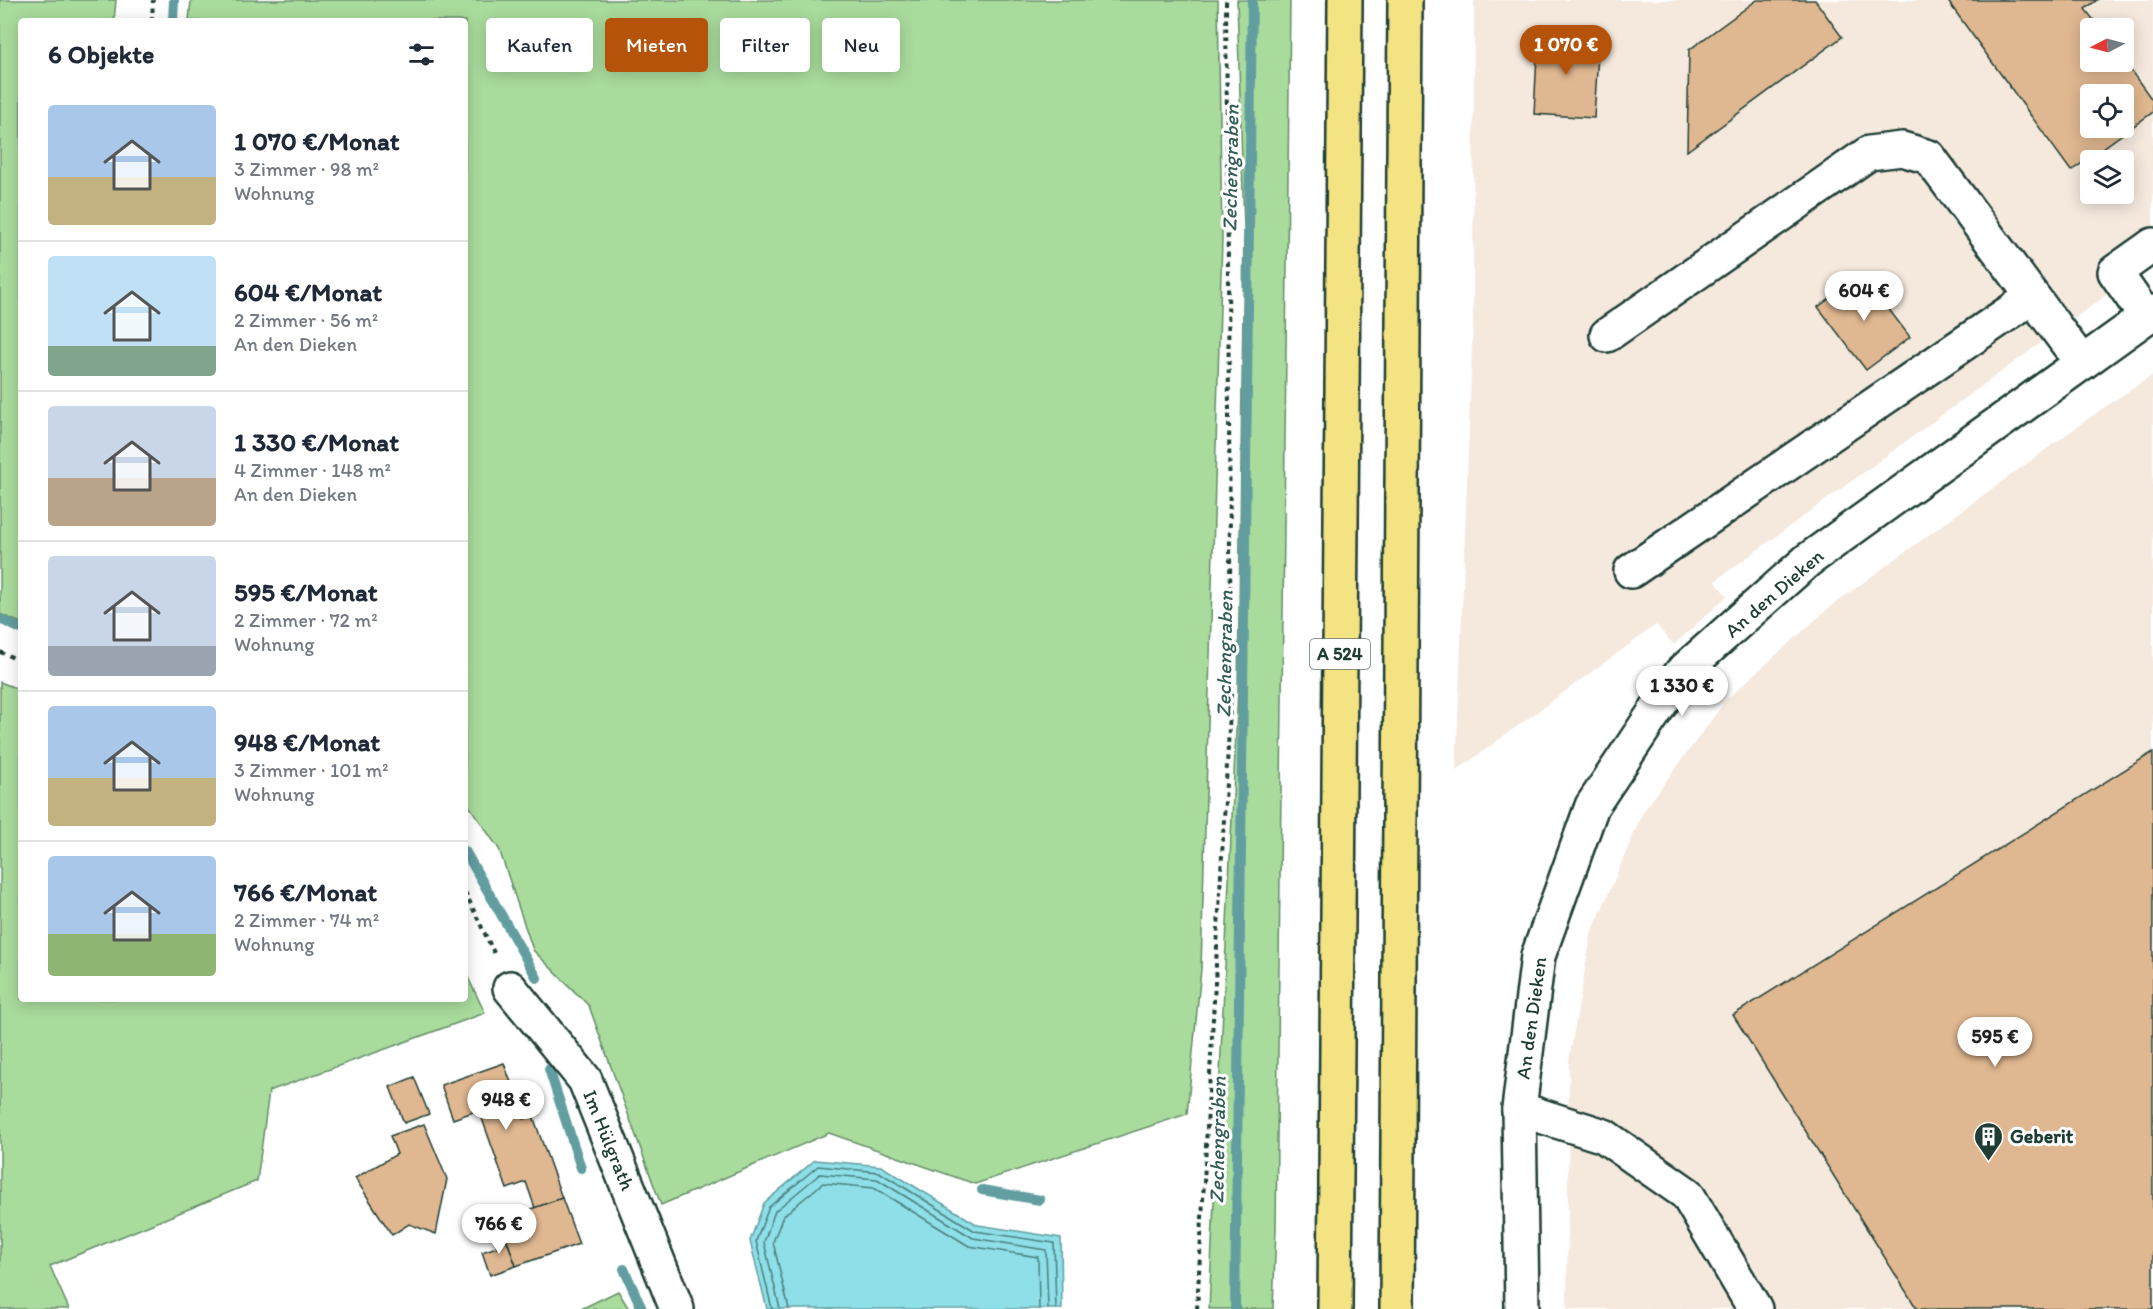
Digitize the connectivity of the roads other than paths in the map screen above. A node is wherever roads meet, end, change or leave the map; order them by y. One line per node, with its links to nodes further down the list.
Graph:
1 (1345, 0): 12 (highway, A 524)
2 (1405, 0): 13 (highway)
3 (2153, 245): 5 (street)
4 (2032, 297): 6 (street); 7 (street); 8 (street)
5 (2150, 315): 7 (street, An den Dieken)
6 (1607, 335)
7 (2082, 363): 10 (street, An den Dieken)
8 (1631, 571)
9 (510, 988): 11 (street, Im Hülgrath)
10 (1519, 1109): 14 (street, An den Dieken); 15 (street)
11 (677, 1309)
12 (1335, 1309)
13 (1397, 1309)
14 (1522, 1309)
15 (1755, 1309)

